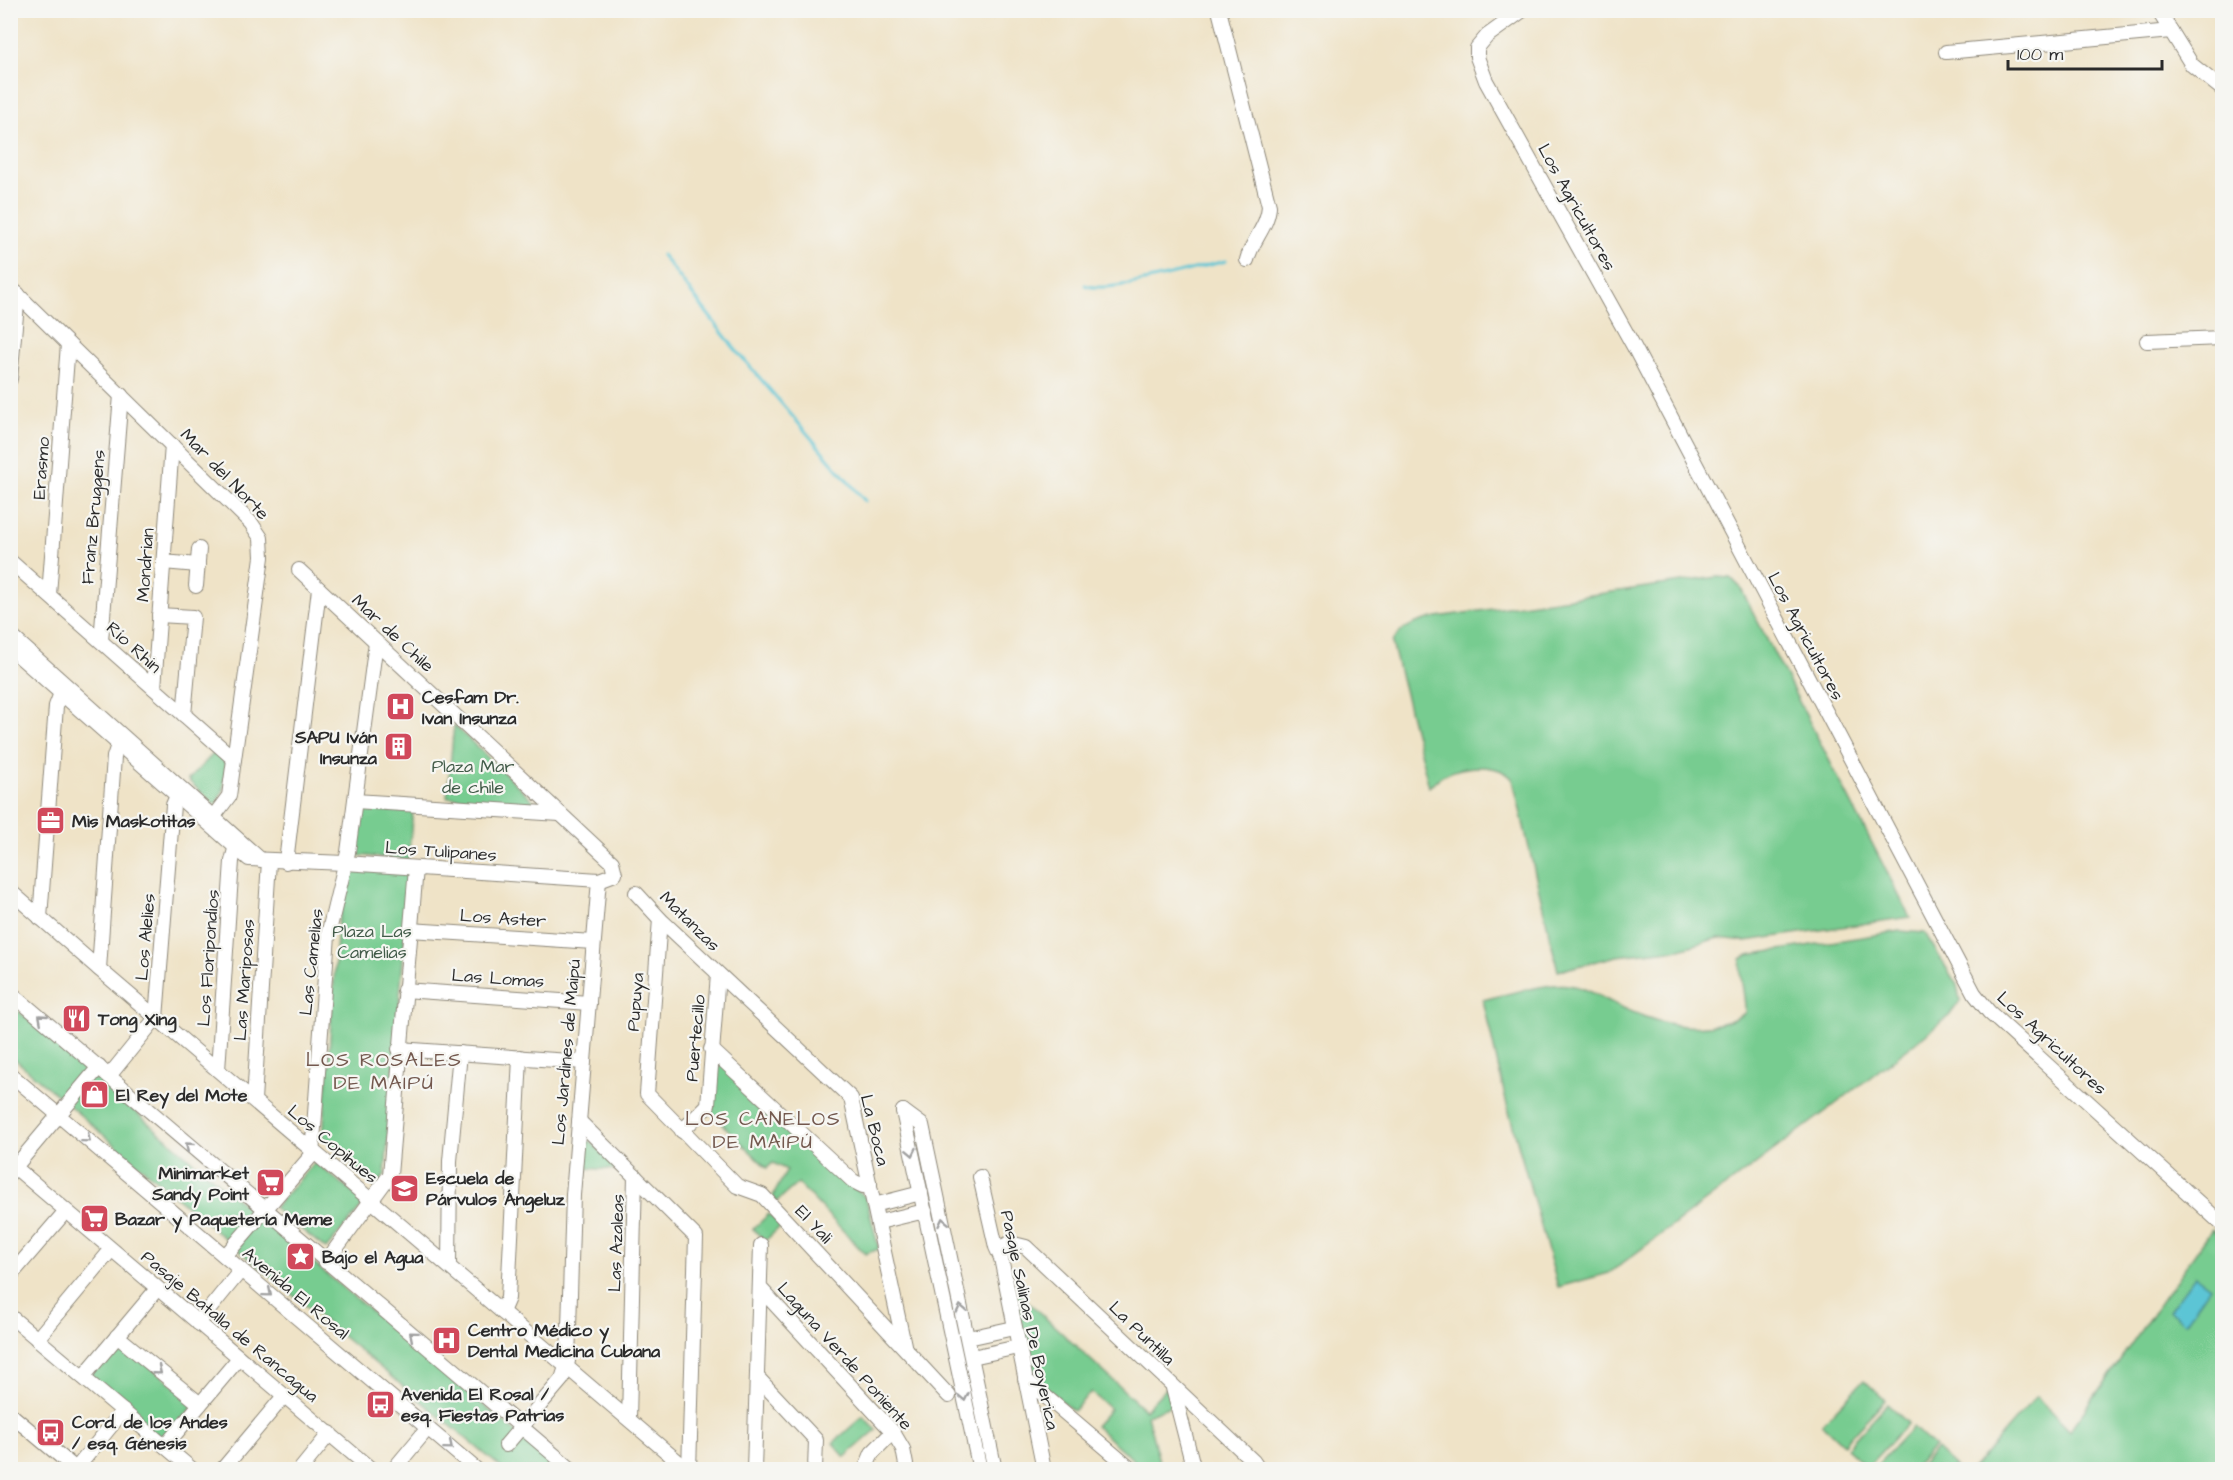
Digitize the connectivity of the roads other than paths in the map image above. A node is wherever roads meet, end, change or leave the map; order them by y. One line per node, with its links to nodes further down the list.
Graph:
1 (1219, 10): 7 (street)
2 (1523, 10): 81 (street, Los Agricultores)
3 (2158, 10): 4 (street)
4 (2171, 31): 5 (street); 6 (street)
5 (1946, 52)
6 (2223, 89)
7 (1247, 260)
8 (14, 290): 11 (street, Mar del Norte); 12 (street)
9 (2223, 338): 10 (street)
10 (2147, 341)
11 (68, 344): 13 (street, Mar del Norte); 22 (street, Erasmo)
12 (10, 379)
13 (121, 395): 14 (street, Mar del Norte); 25 (street, Franz Bruggens)
14 (172, 445): 17 (street, Mondrian); 32 (street, Mar del Norte)
15 (199, 549): 18 (street)
16 (10, 561): 22 (street, Río Rhin)
17 (163, 562): 18 (street); 23 (street, Mondrian)
18 (198, 565): 20 (street)
19 (299, 570): 21 (street, Mar de Chile)
20 (196, 586)
21 (319, 589): 26 (street, Mar de Chile); 39 (street)
22 (49, 595): 25 (street, Río Rhin)
23 (159, 615): 28 (street, Mondrian); 30 (street)
24 (10, 635): 33 (street, Los Tulipanes)
25 (101, 641): 28 (street, Río Rhin)
26 (376, 642): 34 (street, Las Camelias); 35 (street, Mar de Chile)
27 (10, 648): 29 (street, Los Tulipanes)
28 (154, 688): 30 (street, Río Rhin)
29 (61, 693): 31 (street, Los Tulipanes); 46 (street)
30 (183, 715): 32 (street, Río Rhin)
31 (118, 745): 33 (street, Los Tulipanes); 50 (street)
32 (234, 759): 36 (street, Mar del Norte)
33 (179, 792): 36 (street, Los Tulipanes); 37 (street, Los Tulipanes); 55 (street, Los Alelies)
34 (354, 801): 35 (street); 40 (street, Las Camelias)
35 (560, 814): 42 (street, Mar de Chile)
36 (214, 816): 38 (street, Los Tulipanes)
37 (235, 849): 38 (street, Los Tulipanes); 61 (street, Los Floripondios)
38 (266, 861): 39 (street, Los Tulipanes); 65 (street, Las Mariposas)
39 (286, 862): 40 (street, Los Tulipanes)
40 (345, 863): 41 (street, Los Tulipanes); 69 (street, Las Camelias)
41 (416, 868): 43 (street, Los Tulipanes); 48 (street)
42 (615, 874): 43 (street, Los Tulipanes)
43 (599, 880): 49 (street, Los Jardines de Maipú)
44 (10, 891): 46 (street, Los Copihues)
45 (636, 893): 47 (street, Matanzas)
46 (40, 918): 50 (street, Los Copihues)
47 (660, 920): 51 (street, Matanzas); 64 (street, Pupuya)
48 (410, 930): 49 (street, Los Aster); 52 (street)
49 (594, 942): 54 (street, Los Jardines de Maipú)
50 (99, 969): 55 (street, Los Copihues)
51 (718, 974): 57 (street, Puertecillo); 73 (street, La Boca)
52 (404, 990): 54 (street, Las Lomas); 56 (street)
53 (10, 992): 62 (street, one-way to 53)
54 (589, 1002): 60 (street, Los Jardines de Maipú)
55 (156, 1018): 61 (street, Los Copihues); 62 (street)
56 (399, 1049): 58 (street); 75 (street)
57 (711, 1049): 68 (street, Puertecillo); 73 (street)
58 (460, 1053): 59 (street); 87 (street)
59 (520, 1058): 60 (street); 94 (street)
60 (584, 1062): 67 (street, Los Jardines de Maipú)
61 (218, 1070): 65 (street, Los Copihues)
62 (104, 1072): 66 (street); 77 (street, one-way to 62)
63 (10, 1074): 66 (street, Avenida El Rosal)
64 (646, 1088): 68 (street, El Yali)
65 (254, 1100): 69 (street, Los Copihues)
66 (58, 1116): 70 (street); 84 (street, Avenida El Rosal, one-way to 84)
67 (579, 1121): 71 (street); 105 (street, Los Jardines de Maipú)
68 (682, 1131): 101 (street, El Yali)
69 (313, 1151): 75 (street, Los Copihues); 77 (street)
70 (12, 1168): 79 (street, Pasaje Batalla de Rancagua)
71 (635, 1176): 115 (street, Las Azaleas); 132 (street)
72 (980, 1177): 85 (street, Pasaje Salinas De Boyerica)
73 (870, 1184): 76 (street, La Boca)
74 (921, 1193): 76 (street); 78 (street); 90 (street, one-way to 74)
75 (372, 1202): 86 (street); 87 (street, Los Copihues)
76 (874, 1205): 80 (street, La Boca)
77 (266, 1211): 84 (street); 86 (street)
78 (925, 1211): 80 (street); 91 (street)
79 (65, 1212): 83 (street, Pasaje Batalla de Rancagua); 89 (street)
80 (879, 1222): 101 (street, La Boca)
81 (2223, 1224)
82 (761, 1245): 93 (street, Laguna Verde Poniente)
83 (111, 1250): 92 (street, Pasaje Batalla de Rancagua); 100 (street)
84 (225, 1256): 88 (street, Avenida El Rosal)
85 (1001, 1258): 97 (street, Pasaje Salinas De Boyerica); 109 (street, La Puntilla)
86 (326, 1262): 116 (street, one-way to 86)
87 (449, 1266): 94 (street, Los Copihues)
88 (241, 1270): 96 (street); 117 (street, Avenida El Rosal, one-way to 117)
89 (10, 1276)
90 (955, 1280): 91 (street); 99 (street, one-way to 90)
91 (940, 1283): 123 (street, one-way to 123)
92 (157, 1288): 96 (street, Pasaje Batalla de Rancagua); 98 (street)
93 (760, 1288): 107 (street, Laguna Verde Poniente); 118 (street, Laguna Verde Poniente)
94 (502, 1312): 105 (street, Los Copihues)
95 (10, 1316): 100 (street)
96 (198, 1323): 104 (street, Pasaje Batalla de Rancagua)
97 (1014, 1328): 99 (street); 102 (street, Pasaje Salinas De Boyerica)
98 (117, 1336): 106 (street); 112 (street, one-way to 112)
99 (968, 1338): 103 (street)
100 (38, 1339): 106 (street)
101 (904, 1347): 111 (street, El Yali)
102 (1018, 1347): 103 (street); 108 (street, Pasaje Salinas De Boyerica)
103 (972, 1357): 122 (street)
104 (238, 1358): 110 (street, Pasaje Batalla de Rancagua); 112 (street)
105 (567, 1366): 115 (street, Los Copihues); 116 (street, Los Jardines de Maipú)
106 (83, 1377): 113 (street)
107 (758, 1378): 133 (street, Laguna Verde Poniente); 134 (street)
108 (1025, 1379): 137 (street, Pasaje Salinas De Boyerica); 138 (street)
109 (1173, 1388): 139 (street); 140 (street, La Puntilla)
110 (284, 1396): 119 (street, Pasaje Batalla de Rancagua); 126 (street)
111 (949, 1396)
112 (200, 1404): 121 (street)
113 (123, 1411): 121 (street); 124 (street)
114 (10, 1414): 124 (street)
115 (629, 1419): 132 (street, Los Copihues)
116 (522, 1427): 120 (street, Los Jardines de Maipú); 131 (street)
117 (428, 1428): 129 (street); 130 (street, Avenida El Rosal, one-way to 130)
118 (893, 1432): 135 (street); 136 (street, Laguna Verde Poniente)
119 (330, 1433): 127 (street); 128 (street, Pasaje Batalla de Rancagua)
120 (506, 1445)
121 (165, 1446): 125 (street)
122 (995, 1466): 123 (street)
123 (980, 1468)
124 (76, 1469)
125 (193, 1470)
126 (222, 1470)
127 (300, 1470)
128 (372, 1470)
129 (393, 1470)
130 (477, 1470)
131 (572, 1470)
132 (689, 1470)
133 (754, 1470)
134 (815, 1470)
135 (865, 1470)
136 (908, 1470)
137 (1044, 1470)
138 (1132, 1470)
139 (1194, 1470)
140 (1258, 1470)

